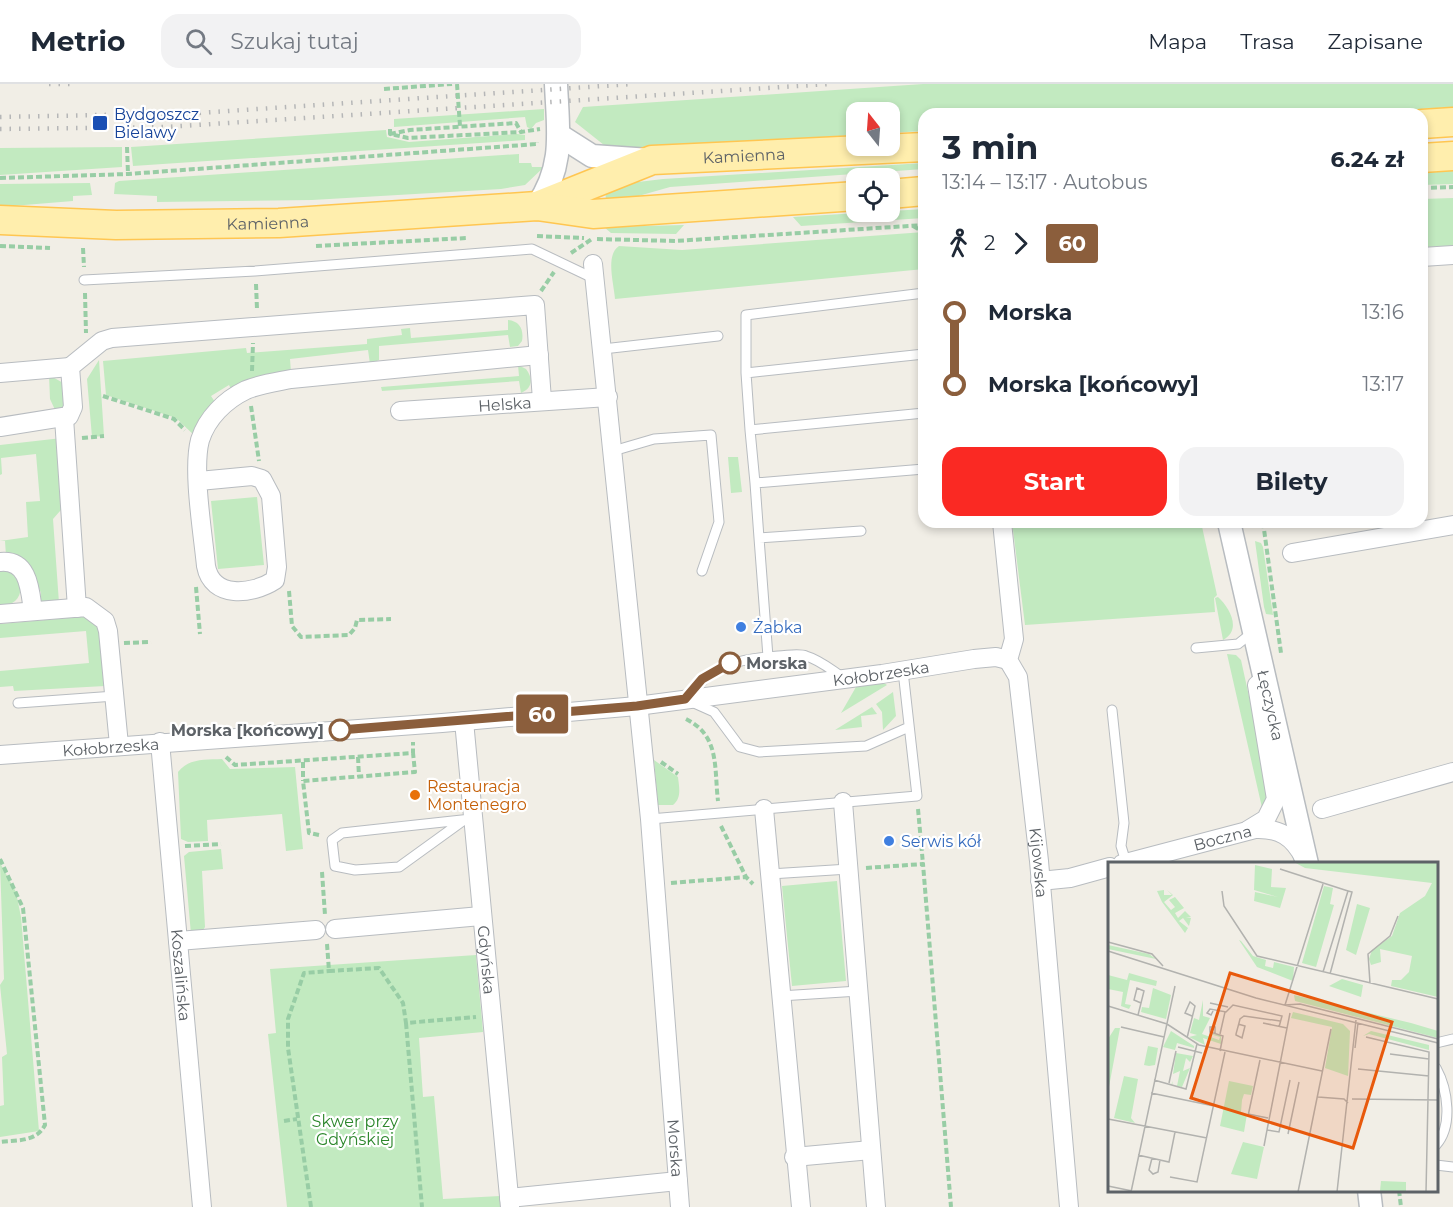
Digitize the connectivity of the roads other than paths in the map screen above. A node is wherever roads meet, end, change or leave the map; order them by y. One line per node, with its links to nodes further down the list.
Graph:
1 (556, 84): 4 (street)
2 (1453, 122): 3 (main road)
3 (1428, 124)
4 (548, 131): 8 (street); 12 (street)
5 (918, 147): 8 (main road, Kamienna)
6 (1453, 156): 7 (main road)
7 (1428, 158)
8 (652, 160): 12 (main road, Kamienna)
9 (918, 192): 10 (main road)
10 (900, 193)
11 (846, 197): 12 (main road, Kamienna)
12 (537, 206): 13 (main road, Kamienna)
13 (0, 220)
14 (1453, 255): 15 (street)
15 (1428, 256)
16 (594, 272): 17 (lane); 20 (street, Morska)
17 (84, 280)
18 (918, 294): 25 (lane)
19 (718, 336): 20 (lane)
20 (603, 349): 26 (street, Morska)
21 (539, 355): 23 (street); 27 (street); 35 (street)
22 (918, 355): 25 (lane)
23 (70, 367): 24 (street); 30 (street)
24 (0, 373)
25 (746, 373): 32 (lane)
26 (608, 397): 27 (street, Helska); 33 (street, Morska)
27 (542, 400): 28 (street, Helska)
28 (400, 411)
29 (918, 414): 32 (lane)
30 (64, 418): 31 (street); 45 (street)
31 (0, 427)
32 (750, 430): 36 (lane)
33 (613, 451): 44 (lane); 56 (street, Morska)
34 (918, 469): 36 (lane)
35 (199, 481): 35 (street)
36 (755, 483): 41 (lane)
37 (1453, 525): 42 (street)
38 (1003, 528): 51 (street)
39 (1232, 528): 48 (street, Łęczycka)
40 (861, 531): 41 (lane)
41 (759, 538): 50 (lane)
42 (1292, 553)
43 (0, 562): 46 (street)
44 (702, 571)
45 (77, 608): 46 (street); 54 (street)
46 (33, 611): 47 (street)
47 (0, 614)
48 (1254, 630): 49 (lane); 66 (street, Łęczycka); 72 (street)
49 (1196, 648)
50 (768, 657): 53 (lane); 57 (lane)
51 (1008, 660): 52 (street, Kołobrzeska); 80 (street, Kijowska)
52 (903, 671): 53 (street, Kołobrzeska); 60 (lane)
53 (843, 678): 57 (street, Kołobrzeska)
54 (115, 696): 55 (lane); 62 (street)
55 (18, 703)
56 (637, 706): 57 (street, Kołobrzeska); 59 (street, Kołobrzeska); 69 (street, Morska)
57 (683, 708): 60 (lane)
58 (1112, 710): 73 (lane)
59 (464, 721): 61 (street, Kołobrzeska); 70 (street, Gdyńska)
60 (909, 727): 65 (lane)
61 (160, 742): 62 (street, Kołobrzeska); 82 (street, Koszalińska)
62 (119, 746): 63 (street, Kołobrzeska)
63 (0, 755)
64 (1453, 772): 68 (street)
65 (843, 802): 67 (lane); 78 (street)
66 (1294, 805): 71 (street); 76 (street, Łęczycka)
67 (764, 809): 69 (lane); 79 (street)
68 (1322, 809)
69 (650, 819): 93 (street, Morska)
70 (468, 820): 70 (lane); 81 (street, Gdyńska)
71 (1273, 829): 72 (street, Boczna); 75 (street, Boczna)
72 (1248, 830): 74 (street, Boczna)
73 (1119, 862)
74 (1127, 862)
75 (1306, 862)
76 (1307, 862)
77 (1108, 867): 80 (street, Boczna)
78 (849, 869): 79 (lane); 83 (street)
79 (770, 873): 84 (street)
80 (1040, 881): 100 (street, Kijowska)
81 (481, 916): 82 (street); 95 (street, Gdyńska)
82 (178, 941): 96 (street, Koszalińska)
83 (859, 991): 84 (lane); 89 (street)
84 (780, 996): 90 (street)
85 (1453, 1039): 86 (lane)
86 (1438, 1043)
87 (1438, 1070): 88 (lane)
88 (1438, 1144)
89 (872, 1150): 90 (street); 99 (street)
90 (794, 1157): 98 (street)
91 (1438, 1165): 92 (lane)
92 (1453, 1167)
93 (678, 1180): 95 (street, Gdyńska); 97 (street, Morska)
94 (1369, 1192): 101 (street)
95 (510, 1202)
96 (202, 1207)
97 (680, 1207)
98 (801, 1207)
99 (876, 1207)
100 (1069, 1207)
101 (1371, 1207)

